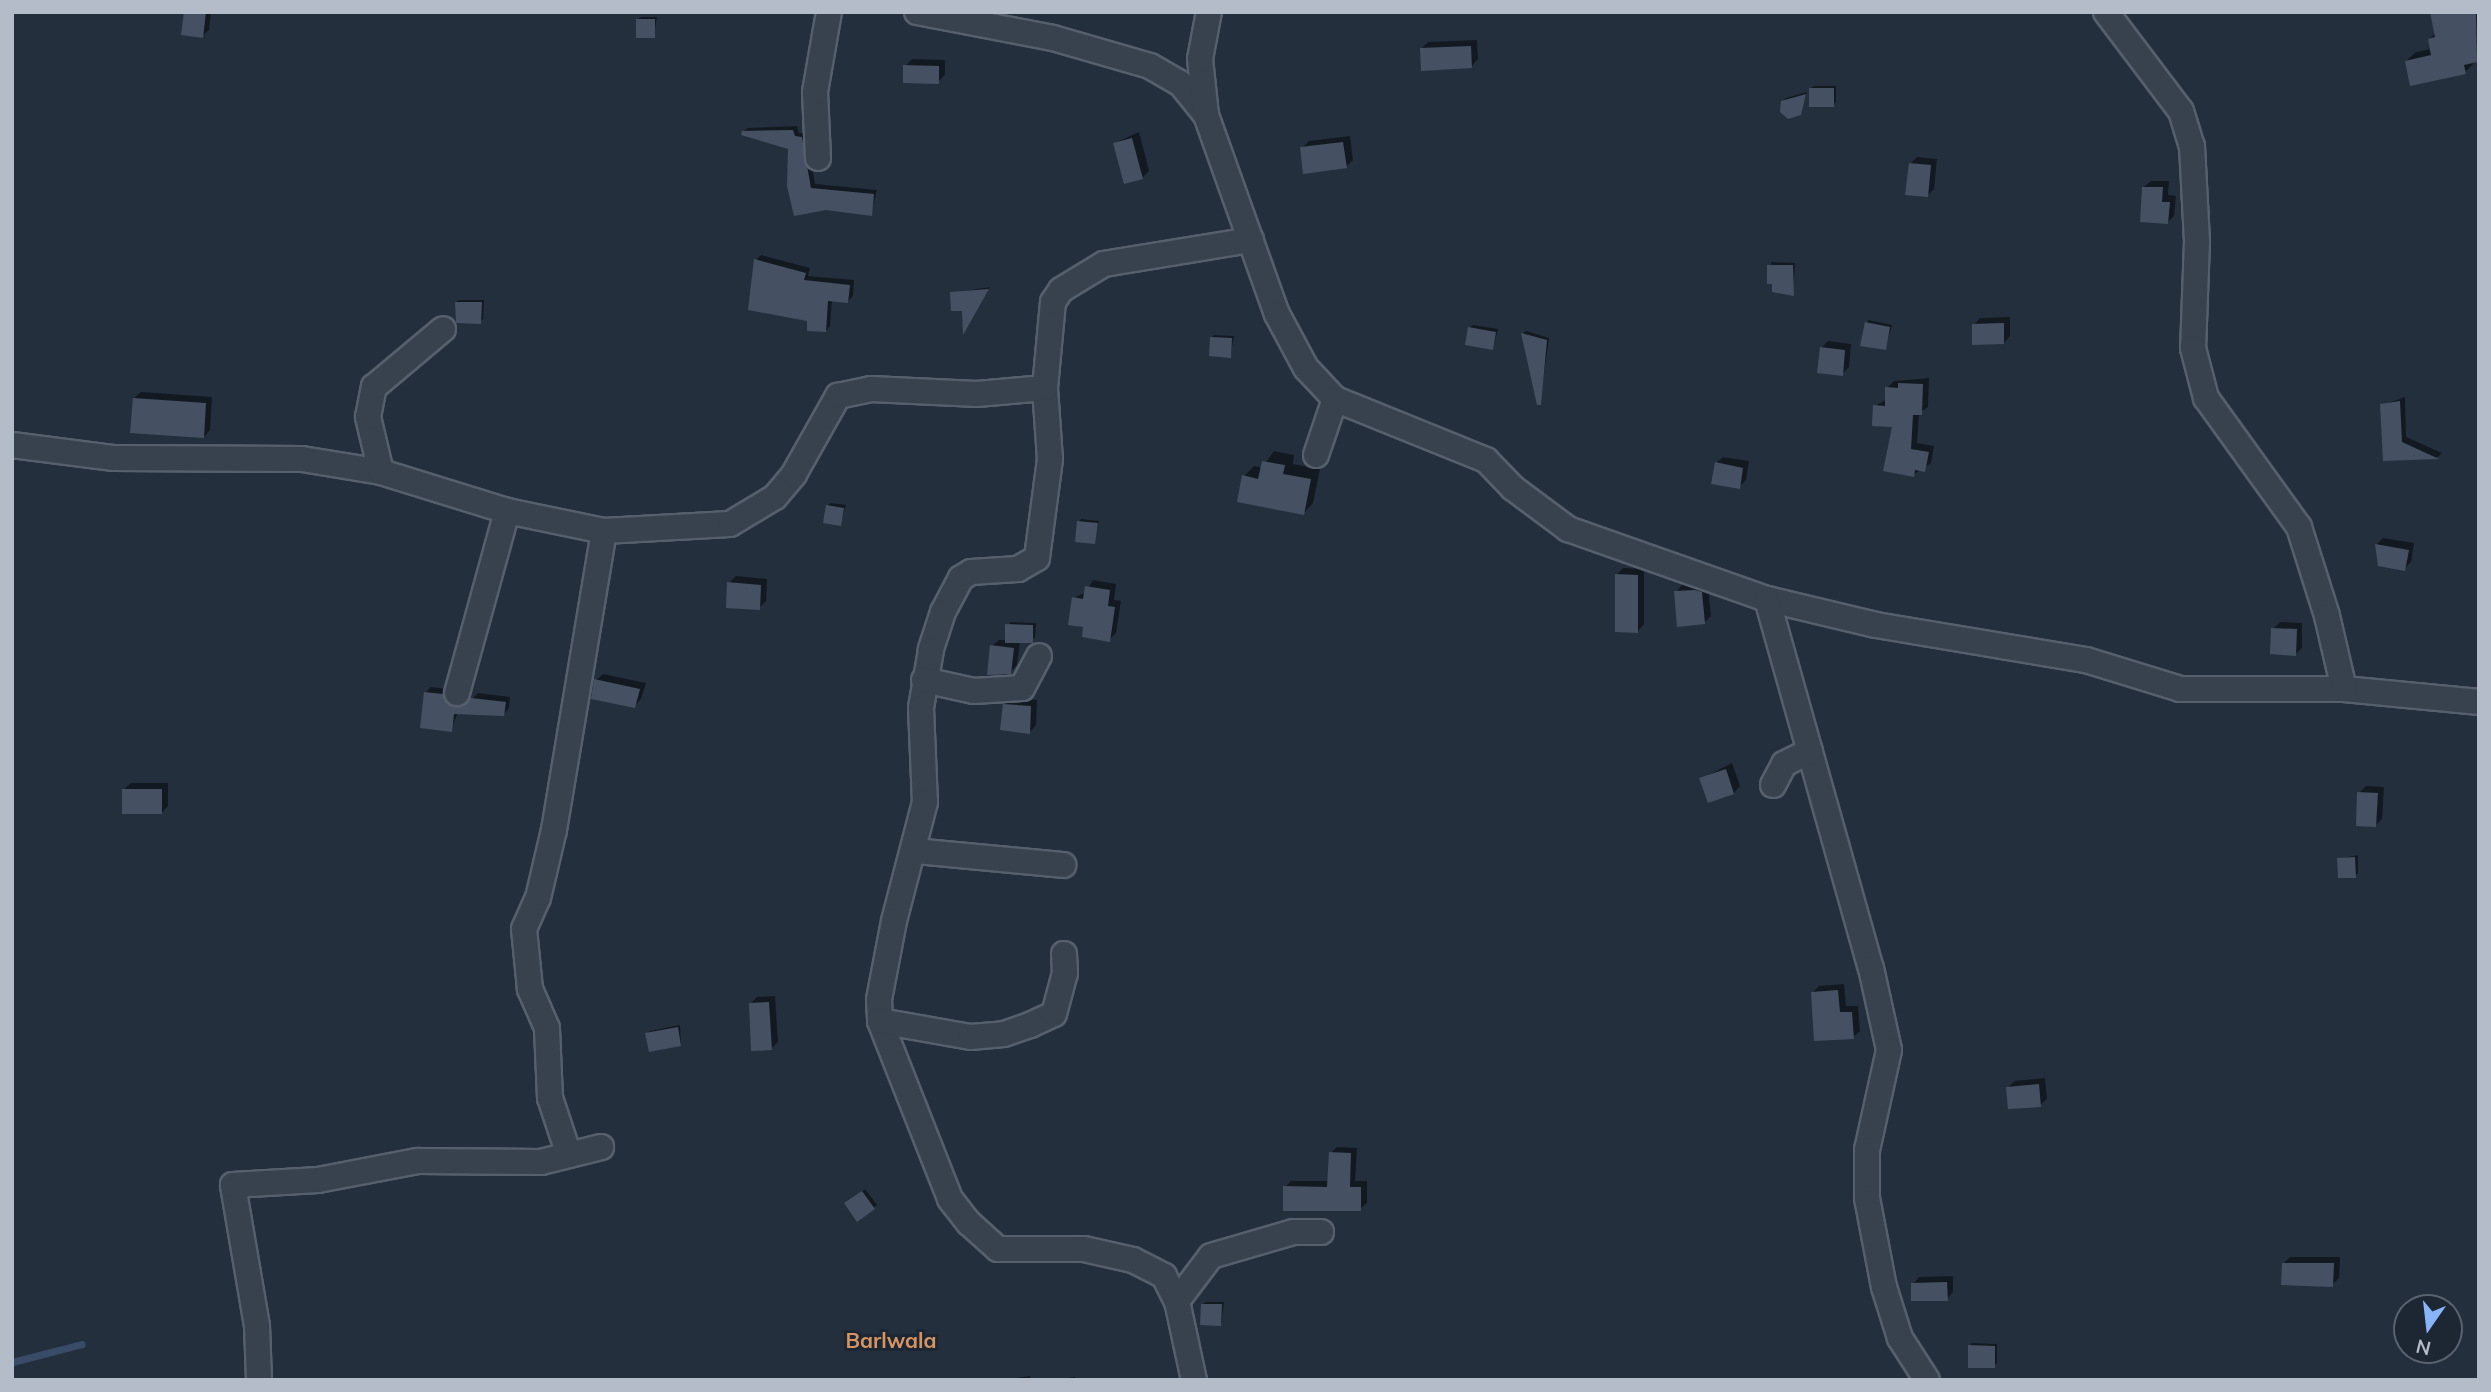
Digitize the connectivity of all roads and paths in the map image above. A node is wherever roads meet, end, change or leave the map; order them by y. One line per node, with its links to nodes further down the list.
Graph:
1 (829, 12): 6 (street)
2 (917, 12): 5 (street)
3 (1209, 12): 5 (street)
4 (2106, 12): 19 (street)
5 (1206, 116): 7 (street)
6 (818, 158)
7 (1251, 240): 9 (street); 10 (street)
8 (443, 329): 13 (street)
9 (1045, 388): 15 (street); 18 (street)
10 (1335, 399): 12 (street); 16 (street)
11 (12, 445): 13 (street)
12 (1316, 455)
13 (381, 472): 14 (street)
14 (507, 511): 15 (street); 20 (street)
15 (604, 531): 29 (street)
16 (1767, 599): 19 (street); 22 (street)
17 (1039, 656): 18 (street)
18 (924, 680): 24 (street)
19 (2344, 689): 21 (street)
20 (457, 693)
21 (2479, 702)
22 (1810, 751): 23 (street); 34 (street)
23 (1773, 785)
24 (915, 851): 25 (street); 27 (street)
25 (1063, 865)
26 (1063, 954): 27 (street)
27 (880, 1021): 31 (street)
28 (601, 1147): 29 (street)
29 (569, 1155): 32 (street)
30 (1321, 1232): 31 (street)
31 (1177, 1301): 33 (street)
32 (260, 1380)
33 (1194, 1380)
34 (1927, 1380)

